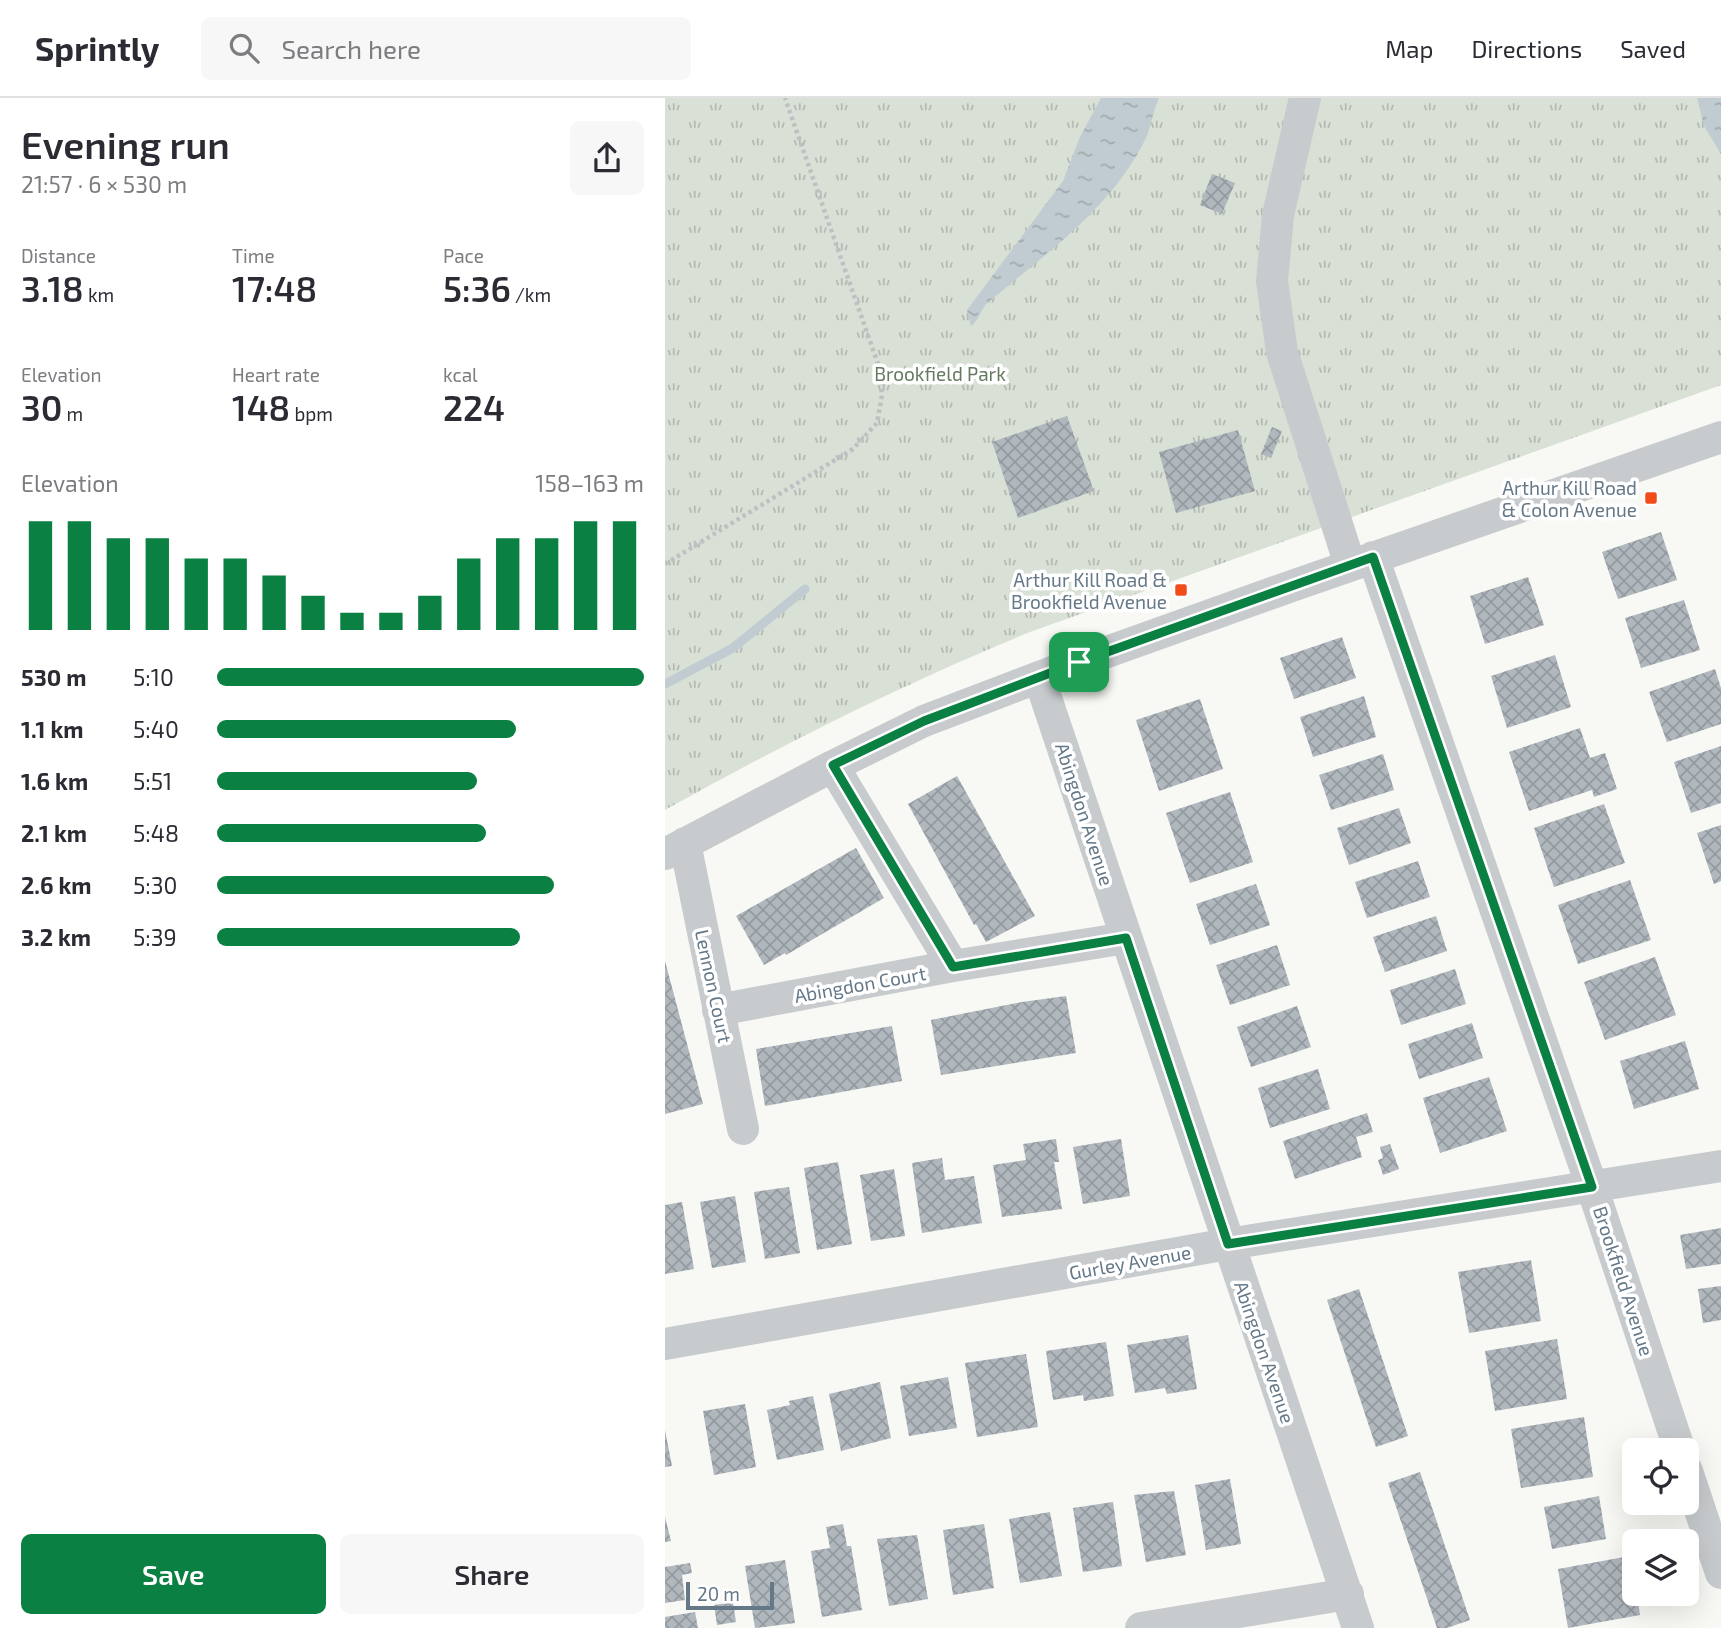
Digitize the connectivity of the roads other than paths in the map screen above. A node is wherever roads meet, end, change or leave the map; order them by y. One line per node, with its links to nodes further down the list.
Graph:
1 (1305, 98): 3 (street, Brookfield Avenue)
2 (1719, 443): 3 (street)
3 (1362, 561): 4 (street); 12 (street, Brookfield Avenue)
4 (1039, 677): 5 (street); 7 (street, Abingdon Avenue)
5 (833, 765): 6 (street); 8 (street)
6 (675, 848): 9 (street, Lennon Court)
7 (1126, 938): 8 (street, Abingdon Court); 13 (street, Abingdon Avenue)
8 (953, 967): 9 (street, Abingdon Court)
9 (718, 1010): 10 (street, Lennon Court)
10 (743, 1129)
11 (1721, 1166): 12 (street, Gurley Avenue)
12 (1592, 1187): 13 (street, Gurley Avenue); 15 (street, Brookfield Avenue)
13 (1228, 1244): 14 (street, Gurley Avenue); 18 (street, Abingdon Avenue)
14 (665, 1344)
15 (1676, 1438)
16 (1699, 1507): 17 (street)
17 (1721, 1573)
18 (1348, 1594): 19 (street); 20 (street, Abingdon Avenue)
19 (1141, 1628)
20 (1358, 1628)

